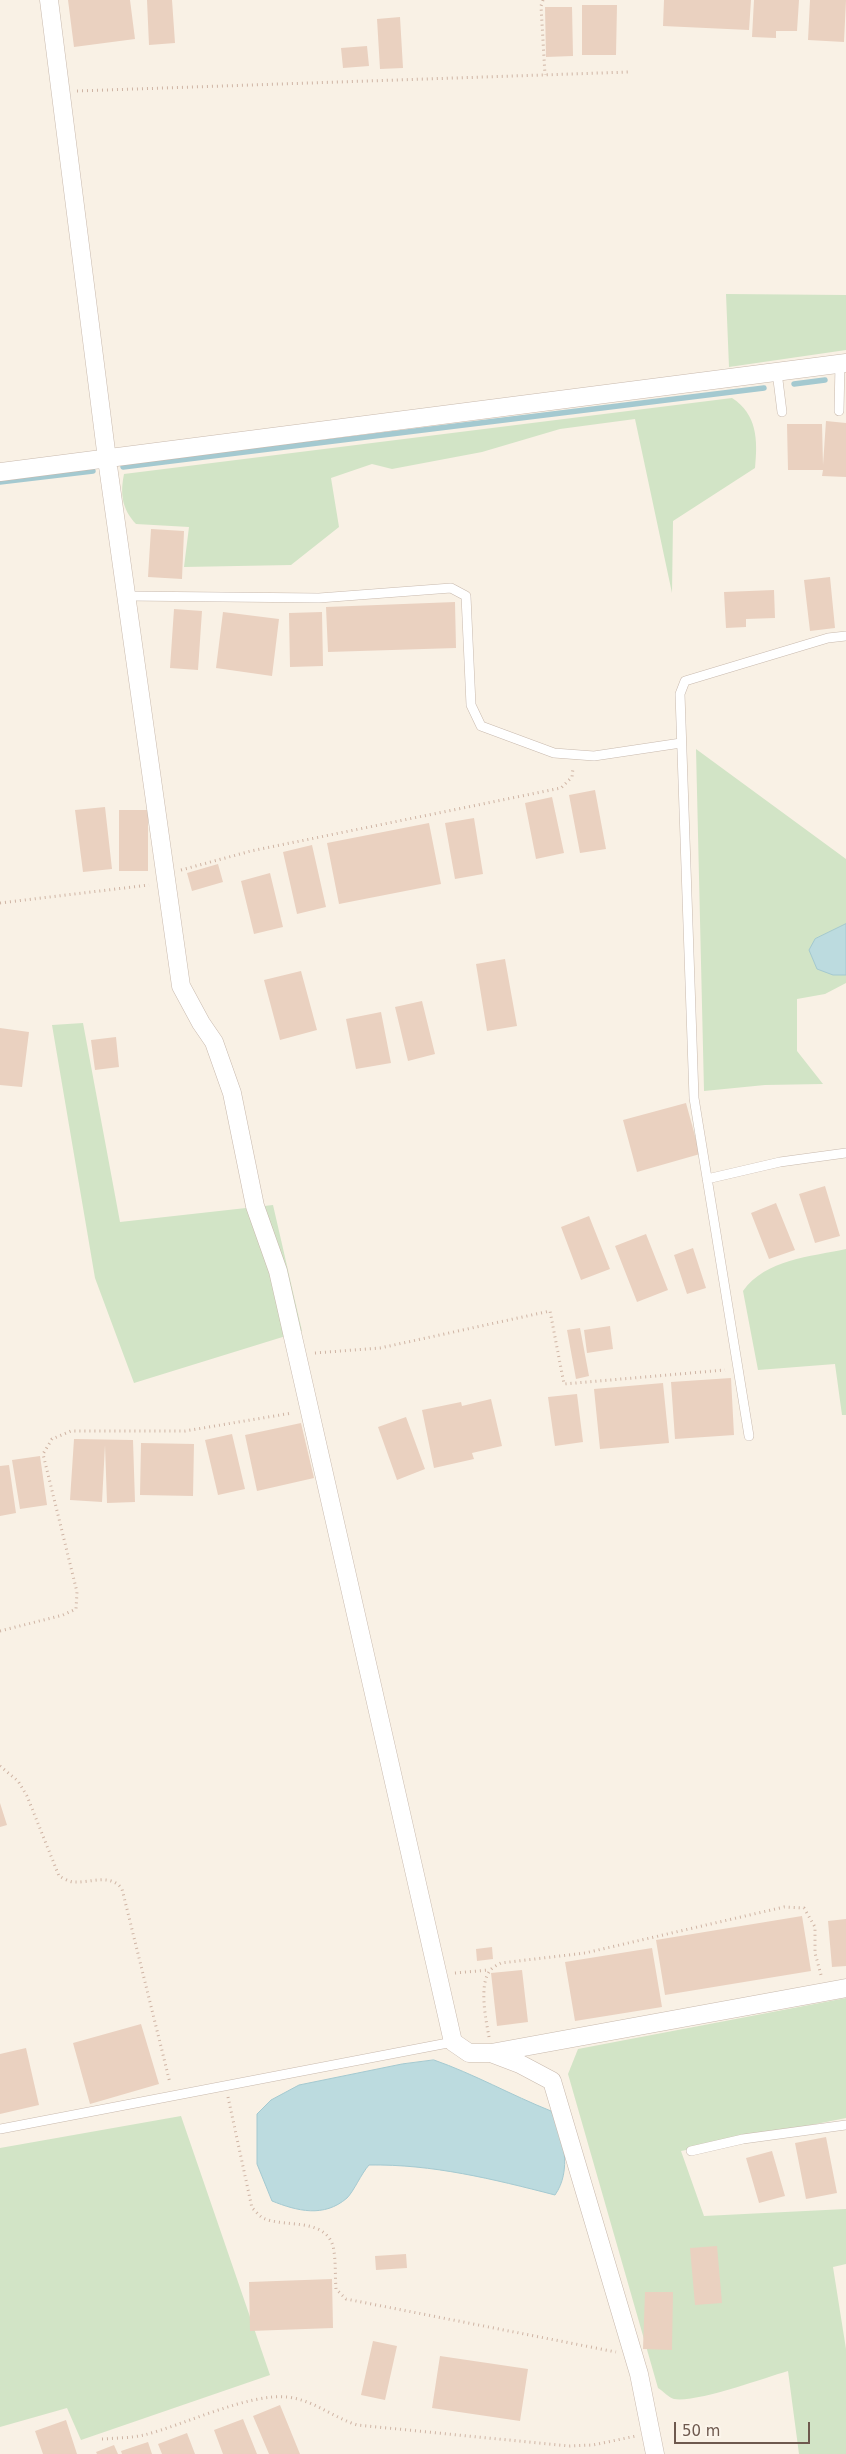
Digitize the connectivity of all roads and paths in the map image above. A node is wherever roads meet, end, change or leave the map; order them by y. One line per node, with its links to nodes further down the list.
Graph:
1 (49, 0): 5 (street)
2 (543, 0): 4 (path)
3 (628, 72): 4 (path)
4 (545, 75): 5 (path)
5 (60, 92): 10 (street)
6 (843, 364): 7 (street); 8 (lane)
7 (777, 372): 9 (lane); 10 (street)
8 (840, 411)
9 (782, 412)
10 (107, 459): 11 (street); 12 (street)
11 (0, 472)
12 (127, 596): 15 (lane); 16 (street)
13 (846, 636): 14 (lane)
14 (682, 743): 15 (lane); 19 (lane)
15 (574, 755): 16 (path)
16 (166, 879): 17 (path); 20 (street)
17 (0, 903)
18 (846, 1153): 19 (lane)
19 (707, 1179): 21 (lane)
20 (297, 1354): 21 (path); 22 (street)
21 (738, 1369): 23 (lane)
22 (309, 1410): 24 (path); 27 (street)
23 (749, 1436)
24 (0, 1631)
25 (0, 1766): 32 (path)
26 (490, 1970): 27 (path); 28 (path); 30 (path)
27 (438, 1975): 29 (street)
28 (838, 1989): 30 (street)
29 (453, 2042): 30 (street); 31 (lane)
30 (491, 2053): 36 (street)
31 (226, 2086): 32 (lane); 36 (path)
32 (173, 2096): 34 (lane)
33 (846, 2125): 35 (lane)
34 (0, 2129)
35 (692, 2151)
36 (634, 2356): 37 (street)
37 (651, 2433): 38 (path); 39 (street)
38 (102, 2439)
39 (655, 2454)

